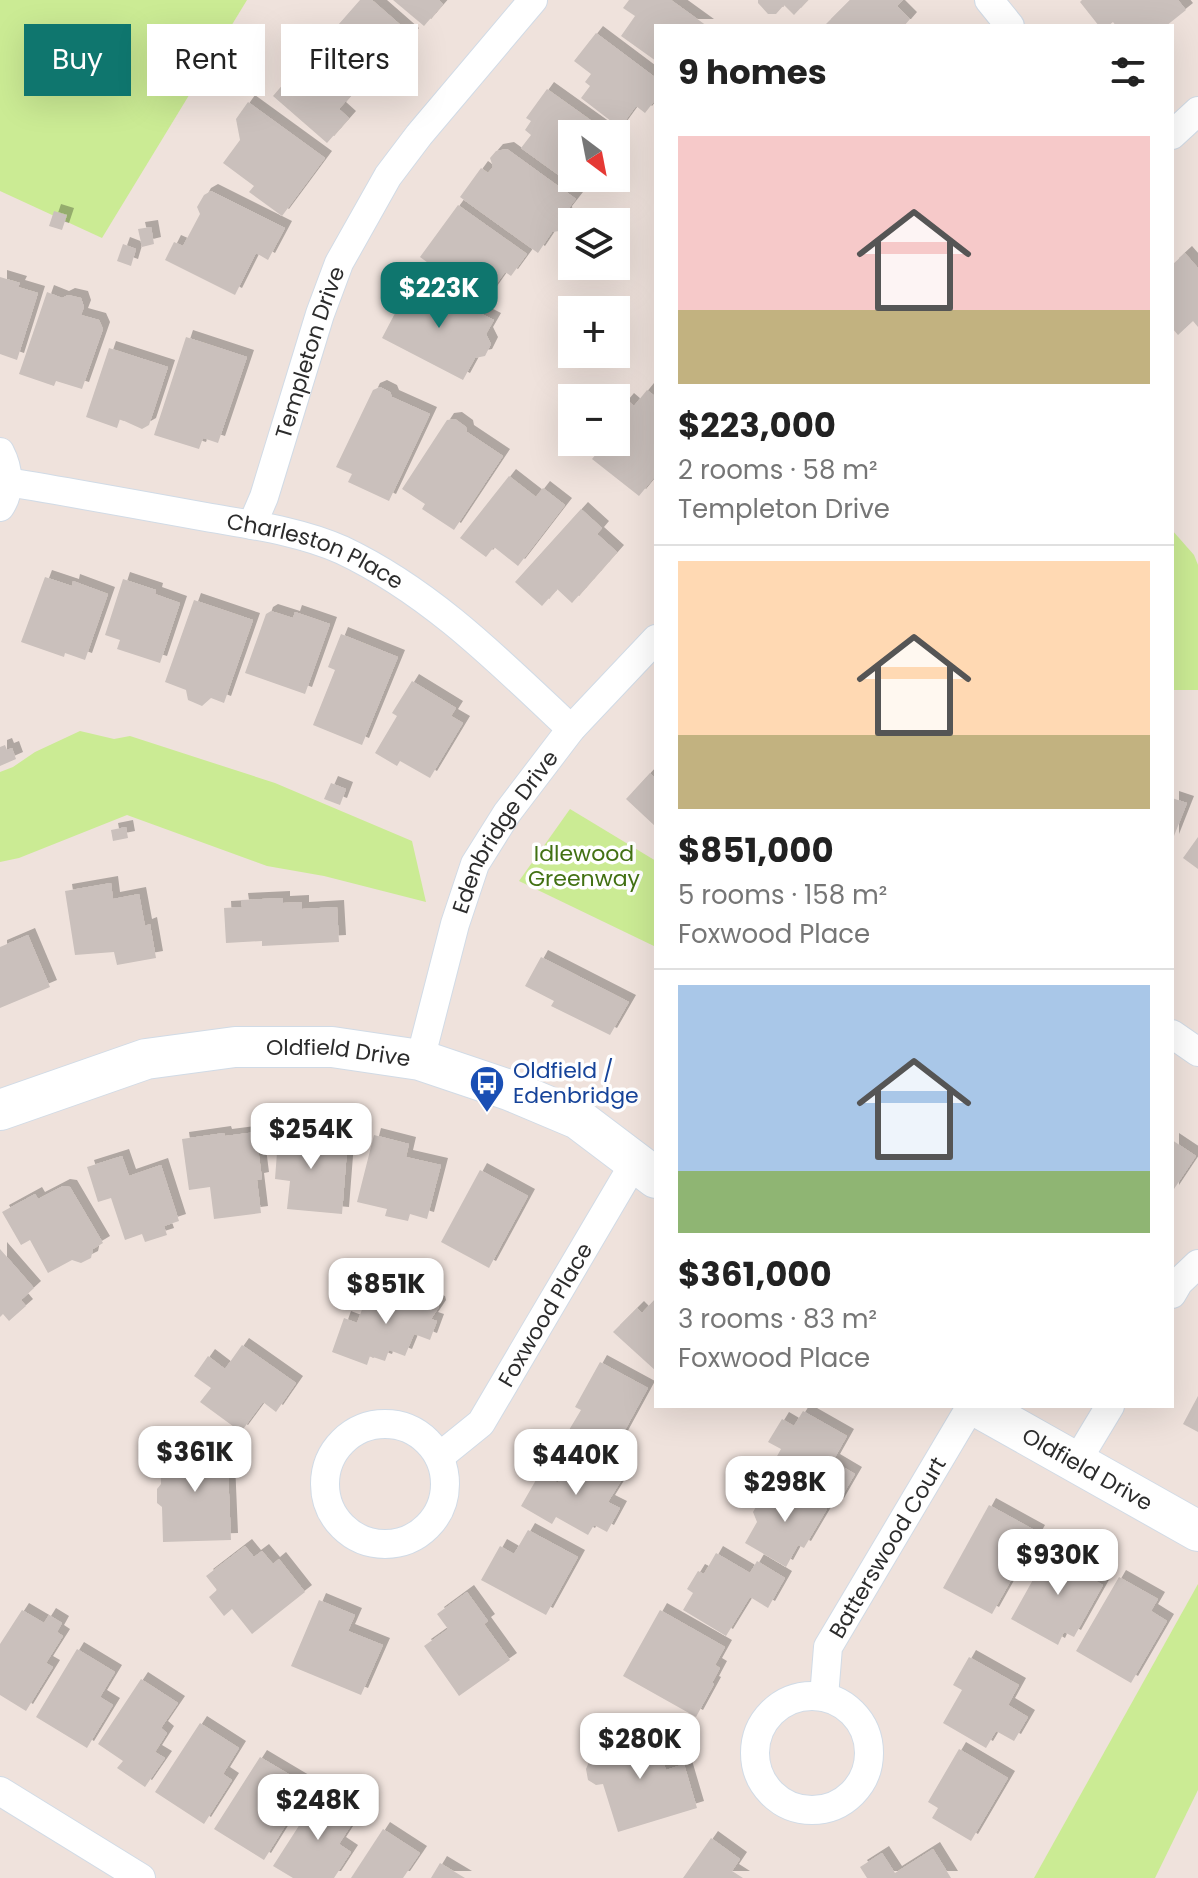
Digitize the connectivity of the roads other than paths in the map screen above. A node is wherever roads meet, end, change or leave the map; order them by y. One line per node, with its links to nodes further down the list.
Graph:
1 (533, 0): 8 (street, Templeton Drive)
2 (989, 0): 3 (street)
3 (1008, 24)
4 (1198, 111): 5 (street)
5 (1174, 133)
6 (0, 452): 7 (street, Charleston Place)
7 (4, 494): 8 (street, Charleston Place)
8 (252, 525): 10 (street, Charleston Place)
9 (654, 641): 10 (street, Edenbridge Drive)
10 (571, 729): 13 (street, Edenbridge Drive)
11 (1174, 1035): 12 (street)
12 (1198, 1052)
13 (420, 1060): 14 (street, Oldfield Drive); 15 (street, Oldfield Drive)
14 (0, 1110)
15 (646, 1169): 21 (street, Foxwood Place)
16 (1198, 1264): 17 (street)
17 (1174, 1291)
18 (972, 1408): 24 (street, Batterswood Court)
19 (977, 1408): 22 (street, Oldfield Drive)
20 (1109, 1408): 22 (street)
21 (439, 1457): 21 (street)
22 (1075, 1464): 23 (street, Oldfield Drive)
23 (1198, 1531)
24 (824, 1697): 24 (street)
25 (0, 1791): 26 (street)
26 (141, 1878)

